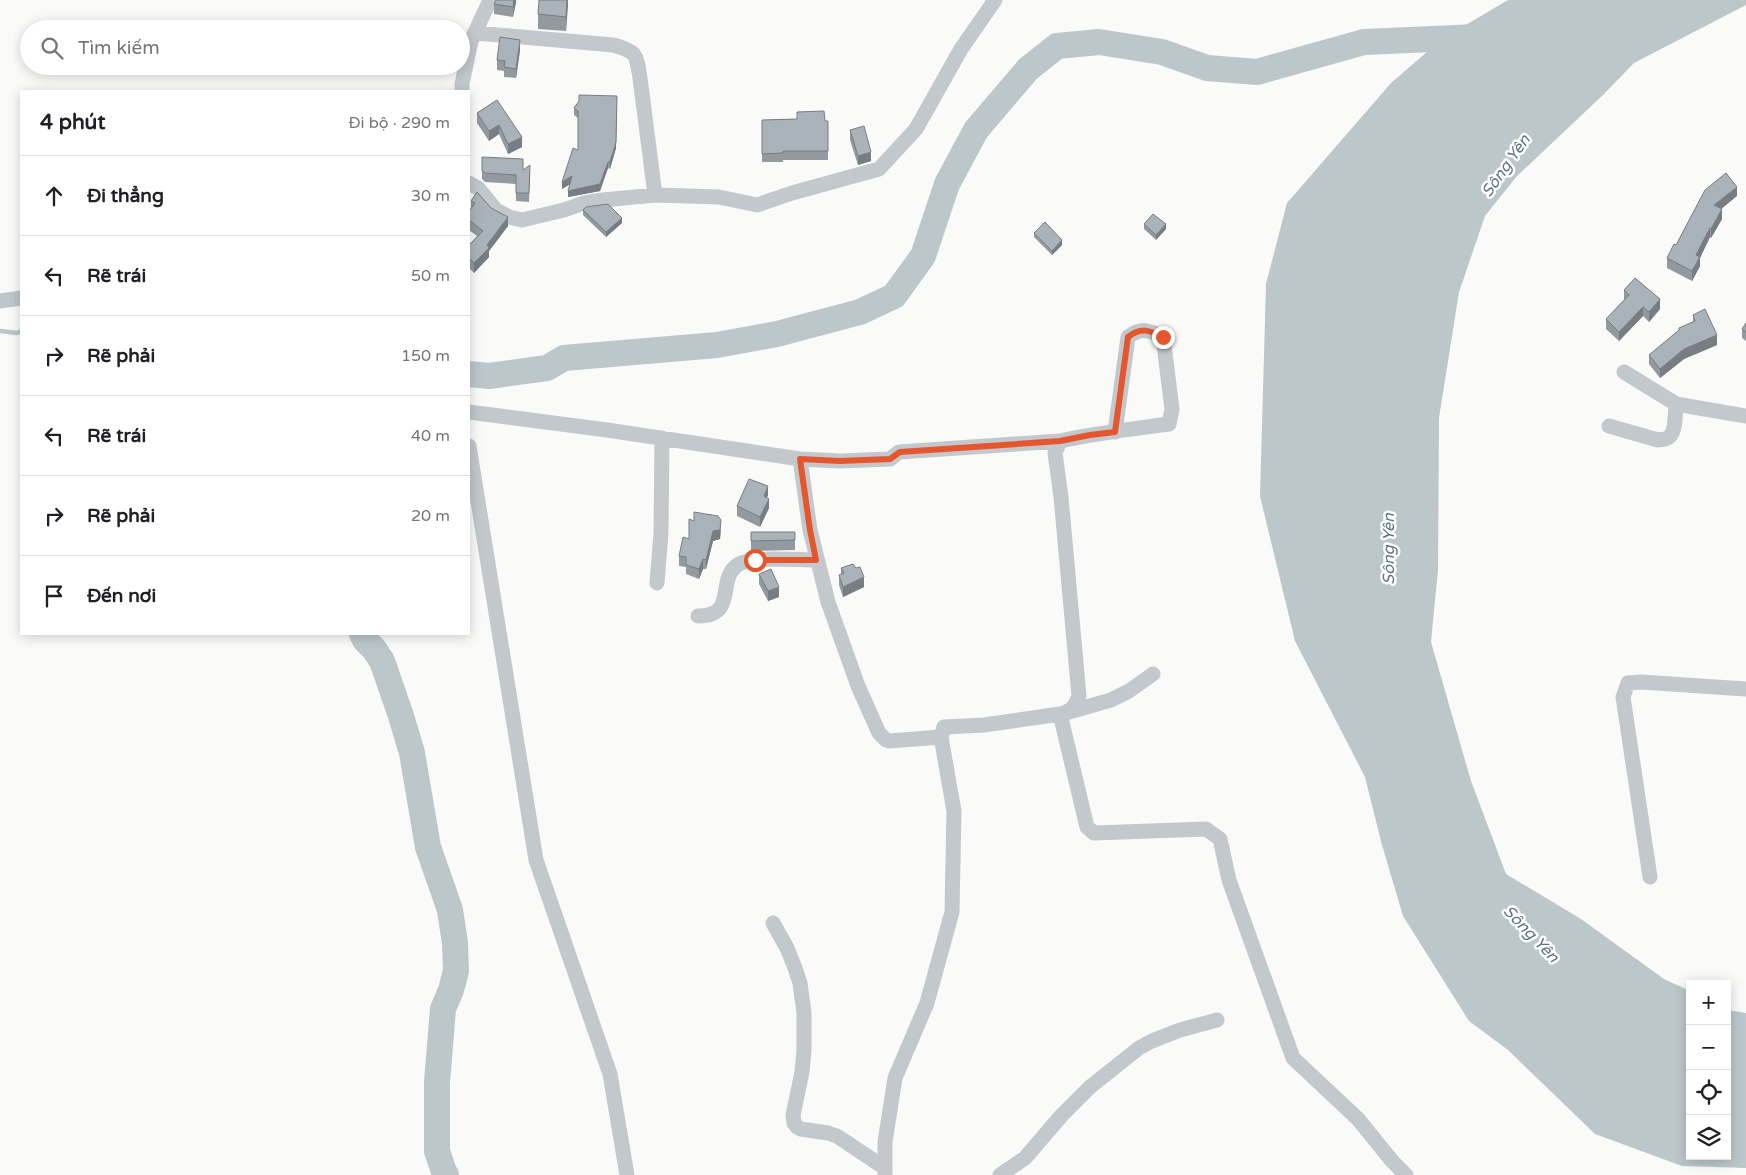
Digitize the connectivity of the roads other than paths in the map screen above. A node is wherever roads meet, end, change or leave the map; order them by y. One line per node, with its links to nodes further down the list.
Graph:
1 (490, 0): 3 (street)
2 (995, 0): 8 (street)
3 (476, 33): 4 (street); 8 (street)
4 (470, 46)
5 (464, 75): 6 (street)
6 (462, 90)
7 (470, 184): 8 (street)
8 (655, 195)
9 (1624, 372): 10 (street)
10 (1676, 404): 12 (street); 13 (street)
11 (470, 412): 15 (street)
12 (1746, 416)
13 (1609, 426)
14 (1115, 432): 14 (street); 16 (street)
15 (662, 438): 18 (street); 20 (street)
16 (1060, 441): 18 (street); 24 (street)
17 (470, 452): 30 (street)
18 (800, 459): 19 (street)
19 (816, 560): 21 (street); 25 (street)
20 (657, 583)
21 (698, 616)
22 (1153, 674): 24 (street)
23 (1746, 690): 26 (street)
24 (1064, 713): 25 (street); 32 (street)
25 (941, 737): 29 (street)
26 (1650, 877)
27 (773, 923): 29 (street)
28 (1217, 1020): 31 (street)
29 (885, 1172)
30 (627, 1175)
31 (1000, 1175)
32 (1406, 1175)

